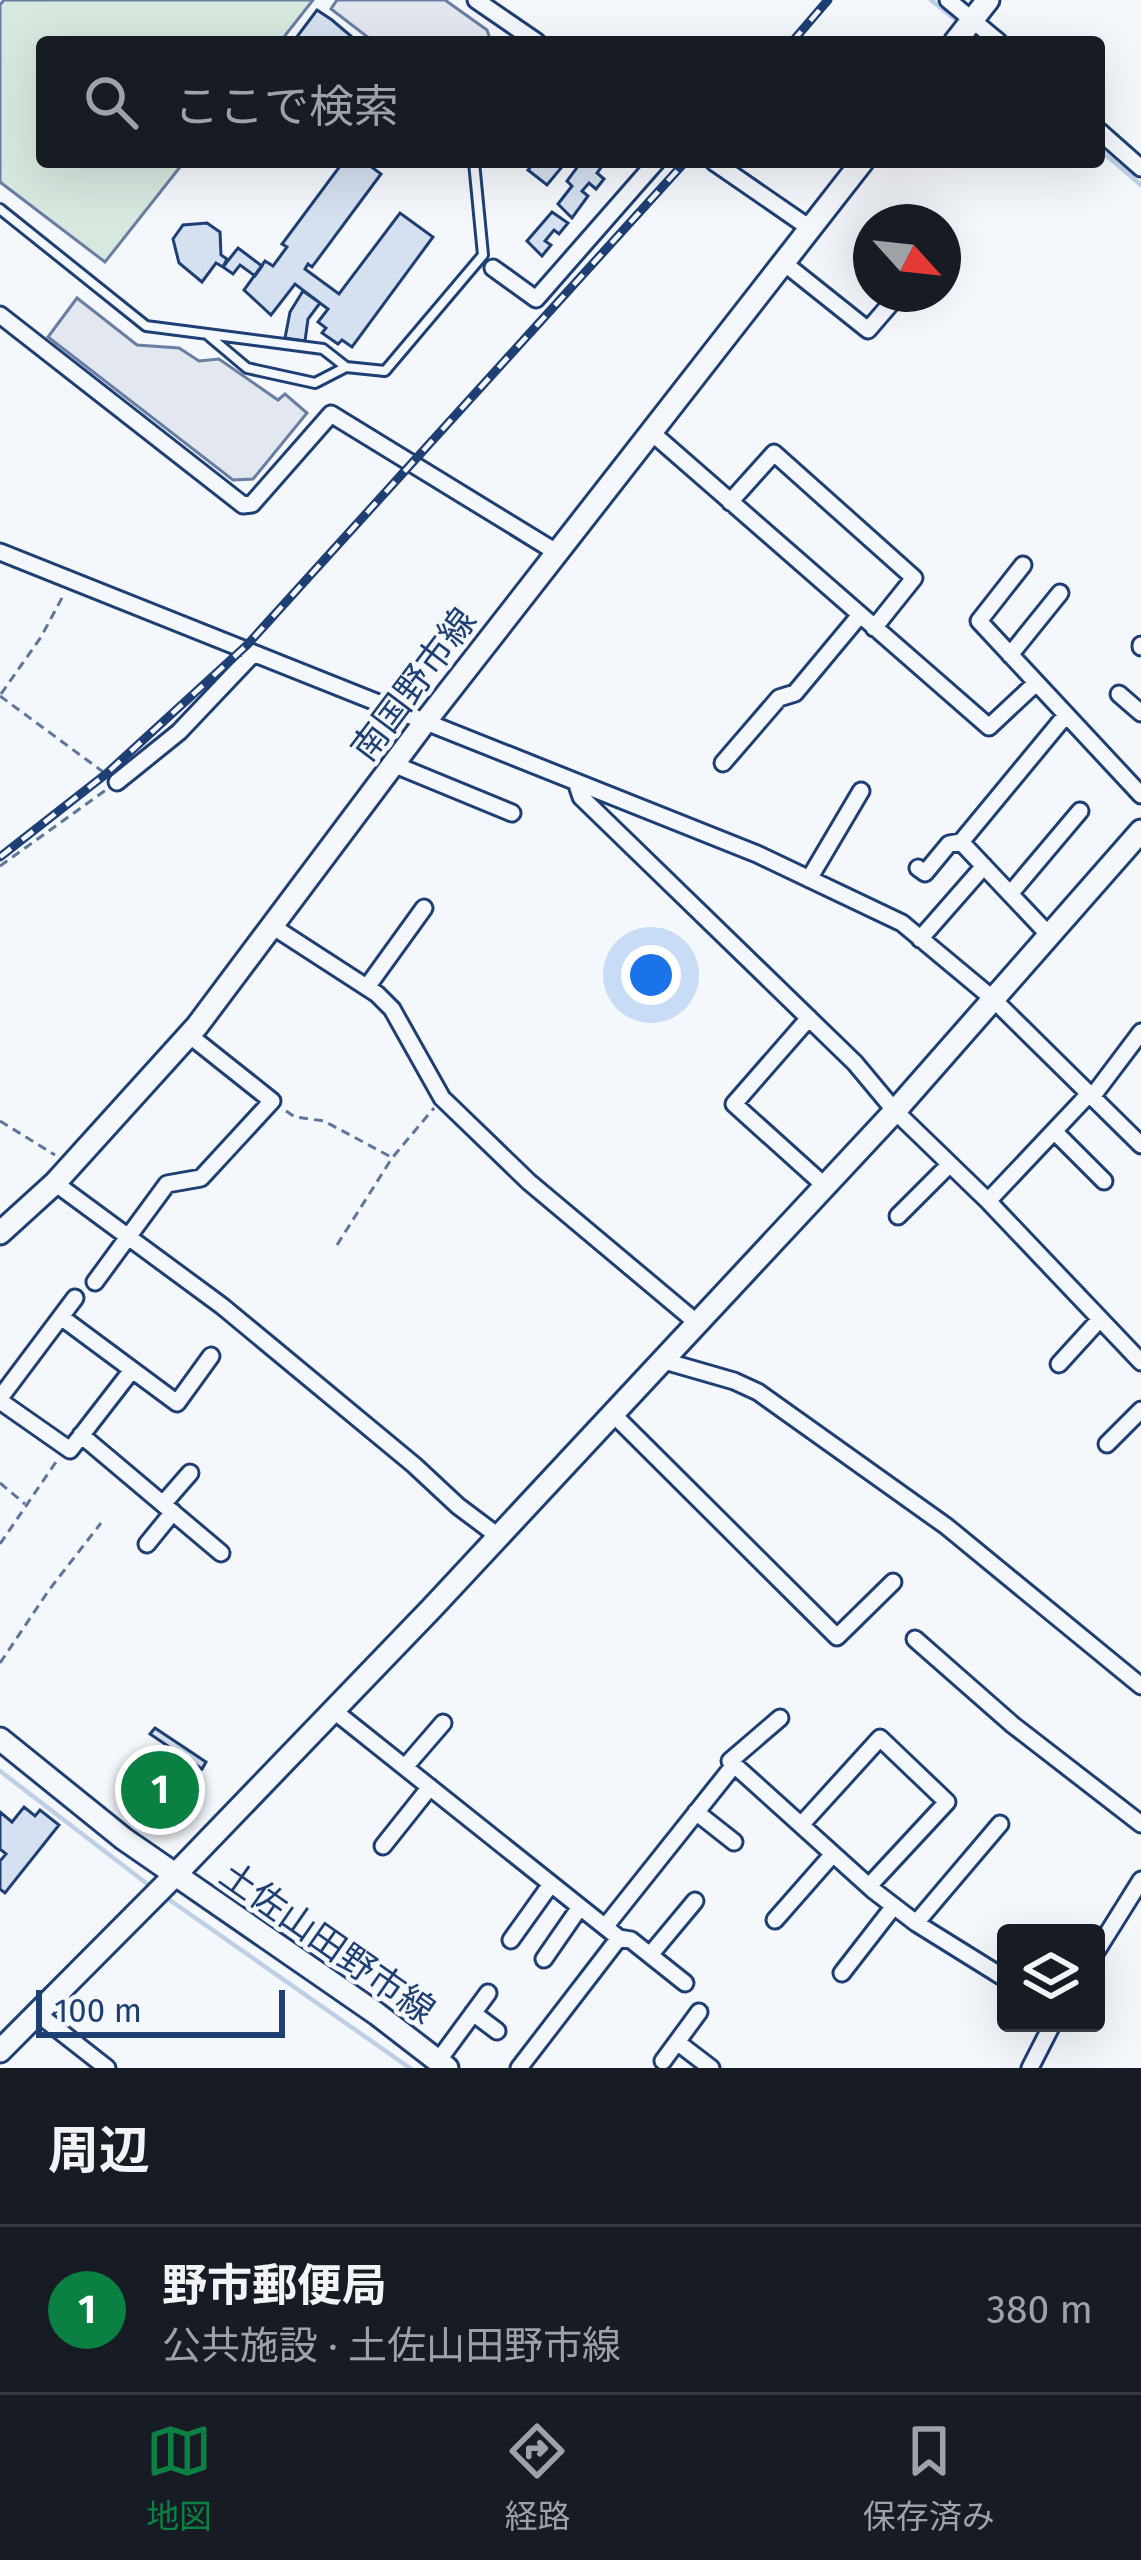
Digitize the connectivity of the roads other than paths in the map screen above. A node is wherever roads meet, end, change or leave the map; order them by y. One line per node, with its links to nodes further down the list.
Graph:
1 (476, 0): 5 (street)
2 (948, 0): 4 (street)
3 (988, 0): 4 (main road)
4 (973, 19): 6 (main road); 7 (street)
5 (517, 36)
6 (960, 36)
7 (992, 36)
8 (1105, 136): 9 (street)
9 (1141, 167)
10 (474, 168): 16 (lane)
11 (651, 168): 16 (street)
12 (723, 168): 15 (street)
13 (857, 168): 15 (main road, 南国野市線)
14 (0, 209): 20 (lane)
15 (811, 229): 17 (main road, 南国野市線)
16 (486, 263): 21 (lane)
17 (784, 263): 18 (street); 22 (main road, 南国野市線)
18 (884, 312)
19 (0, 315): 25 (street)
20 (206, 334): 21 (lane); 21 (lane)
21 (346, 367)
22 (651, 432): 23 (street); 25 (main road, 南国野市線)
23 (730, 502): 28 (street); 29 (street)
24 (0, 552): 30 (street)
25 (556, 552): 36 (main road, 南国野市線)
26 (1023, 565): 31 (street)
27 (1060, 593): 31 (street)
28 (860, 615): 29 (street); 37 (street)
29 (874, 628): 32 (street)
30 (253, 654): 36 (street); 39 (street)
31 (1010, 655): 32 (street)
32 (1036, 682): 35 (street)
33 (1119, 694): 34 (street)
34 (1141, 713)
35 (1066, 715): 42 (street); 46 (street)
36 (424, 722): 38 (main road, 南国野市線); 40 (street)
37 (723, 763)
38 (393, 764): 44 (street); 52 (main road, 南国野市線)
39 (117, 782)
40 (576, 782): 49 (street); 57 (street)
41 (861, 791): 49 (street)
42 (1141, 796)
43 (1080, 811): 50 (street)
44 (512, 813)
45 (1141, 831): 53 (main road)
46 (962, 842): 47 (street); 48 (street)
47 (984, 866): 50 (street); 54 (street)
48 (918, 868)
49 (809, 879): 54 (street)
50 (1010, 894): 53 (street)
51 (424, 908): 55 (street)
52 (272, 926): 55 (street); 59 (main road, 南国野市線)
53 (1048, 934): 56 (main road)
54 (920, 939): 56 (street)
55 (367, 987): 76 (street)
56 (992, 998): 60 (street); 61 (main road)
57 (808, 1018): 61 (street); 67 (street)
58 (1141, 1032): 60 (street)
59 (189, 1035): 66 (main road, 南国野市線); 71 (street)
60 (1090, 1095): 62 (street); 63 (street)
61 (895, 1111): 64 (street); 67 (main road)
62 (1054, 1131): 65 (street); 68 (street)
63 (1141, 1145)
64 (950, 1164): 68 (street); 69 (street)
65 (1104, 1180)
66 (55, 1183): 70 (main road, 南国野市線); 71 (street)
67 (824, 1186): 76 (main road)
68 (988, 1201): 75 (street)
69 (898, 1216)
70 (0, 1233)
71 (126, 1235): 72 (street); 89 (street)
72 (94, 1282)
73 (75, 1298): 74 (street)
74 (61, 1316): 81 (street); 82 (street)
75 (1100, 1319): 79 (street); 80 (street)
76 (696, 1322): 78 (main road)
77 (211, 1356): 81 (street)
78 (661, 1360): 84 (main road); 94 (street)
79 (1141, 1362)
80 (1059, 1364)
81 (132, 1370): 85 (street)
82 (0, 1400): 85 (street)
83 (1141, 1410): 86 (street)
84 (612, 1413): 89 (main road); 92 (street)
85 (81, 1436): 88 (street)
86 (1107, 1444)
87 (190, 1473): 88 (street)
88 (168, 1508): 90 (street); 91 (street)
89 (498, 1536): 95 (main road)
90 (147, 1544)
91 (221, 1553)
92 (893, 1582)
93 (915, 1639): 104 (street)
94 (1141, 1686)
95 (333, 1710): 100 (street); 109 (main road)
96 (780, 1718): 99 (street)
97 (443, 1723): 100 (street)
98 (0, 1739): 109 (main road, 土佐山田野市線)
99 (734, 1765): 102 (street); 105 (street)
100 (405, 1767): 101 (street)
101 (430, 1786): 107 (street); 111 (street)
102 (696, 1812): 106 (street); 118 (street)
103 (1000, 1824): 117 (street)
104 (1141, 1824)
105 (801, 1825): 108 (street); 112 (street)
106 (734, 1842)
107 (383, 1846)
108 (832, 1854): 112 (street); 116 (street)
109 (176, 1875): 129 (main road); 135 (main road, 土佐山田野市線)
110 (1141, 1880): 119 (street)
111 (551, 1884): 115 (street); 120 (street)
112 (869, 1886): 114 (street)
113 (695, 1900): 121 (street)
114 (894, 1906): 117 (street); 123 (street)
115 (580, 1907): 118 (street); 122 (street)
116 (775, 1920)
117 (916, 1923): 124 (street)
118 (612, 1933): 121 (street); 137 (street)
119 (1105, 1938)
120 (511, 1940)
121 (650, 1955): 125 (street)
122 (544, 1959)
123 (842, 1973)
124 (997, 1973)
125 (686, 1984)
126 (488, 1993): 128 (street)
127 (699, 2012): 132 (street)
128 (473, 2013): 130 (street); 135 (street)
129 (38, 2014): 133 (main road); 136 (street)
130 (497, 2030)
131 (1048, 2032): 139 (street)
132 (677, 2042): 134 (street); 138 (street)
133 (0, 2050)
134 (663, 2061)
135 (442, 2064)
136 (107, 2068)
137 (519, 2068)
138 (711, 2068)
139 (1030, 2068)

